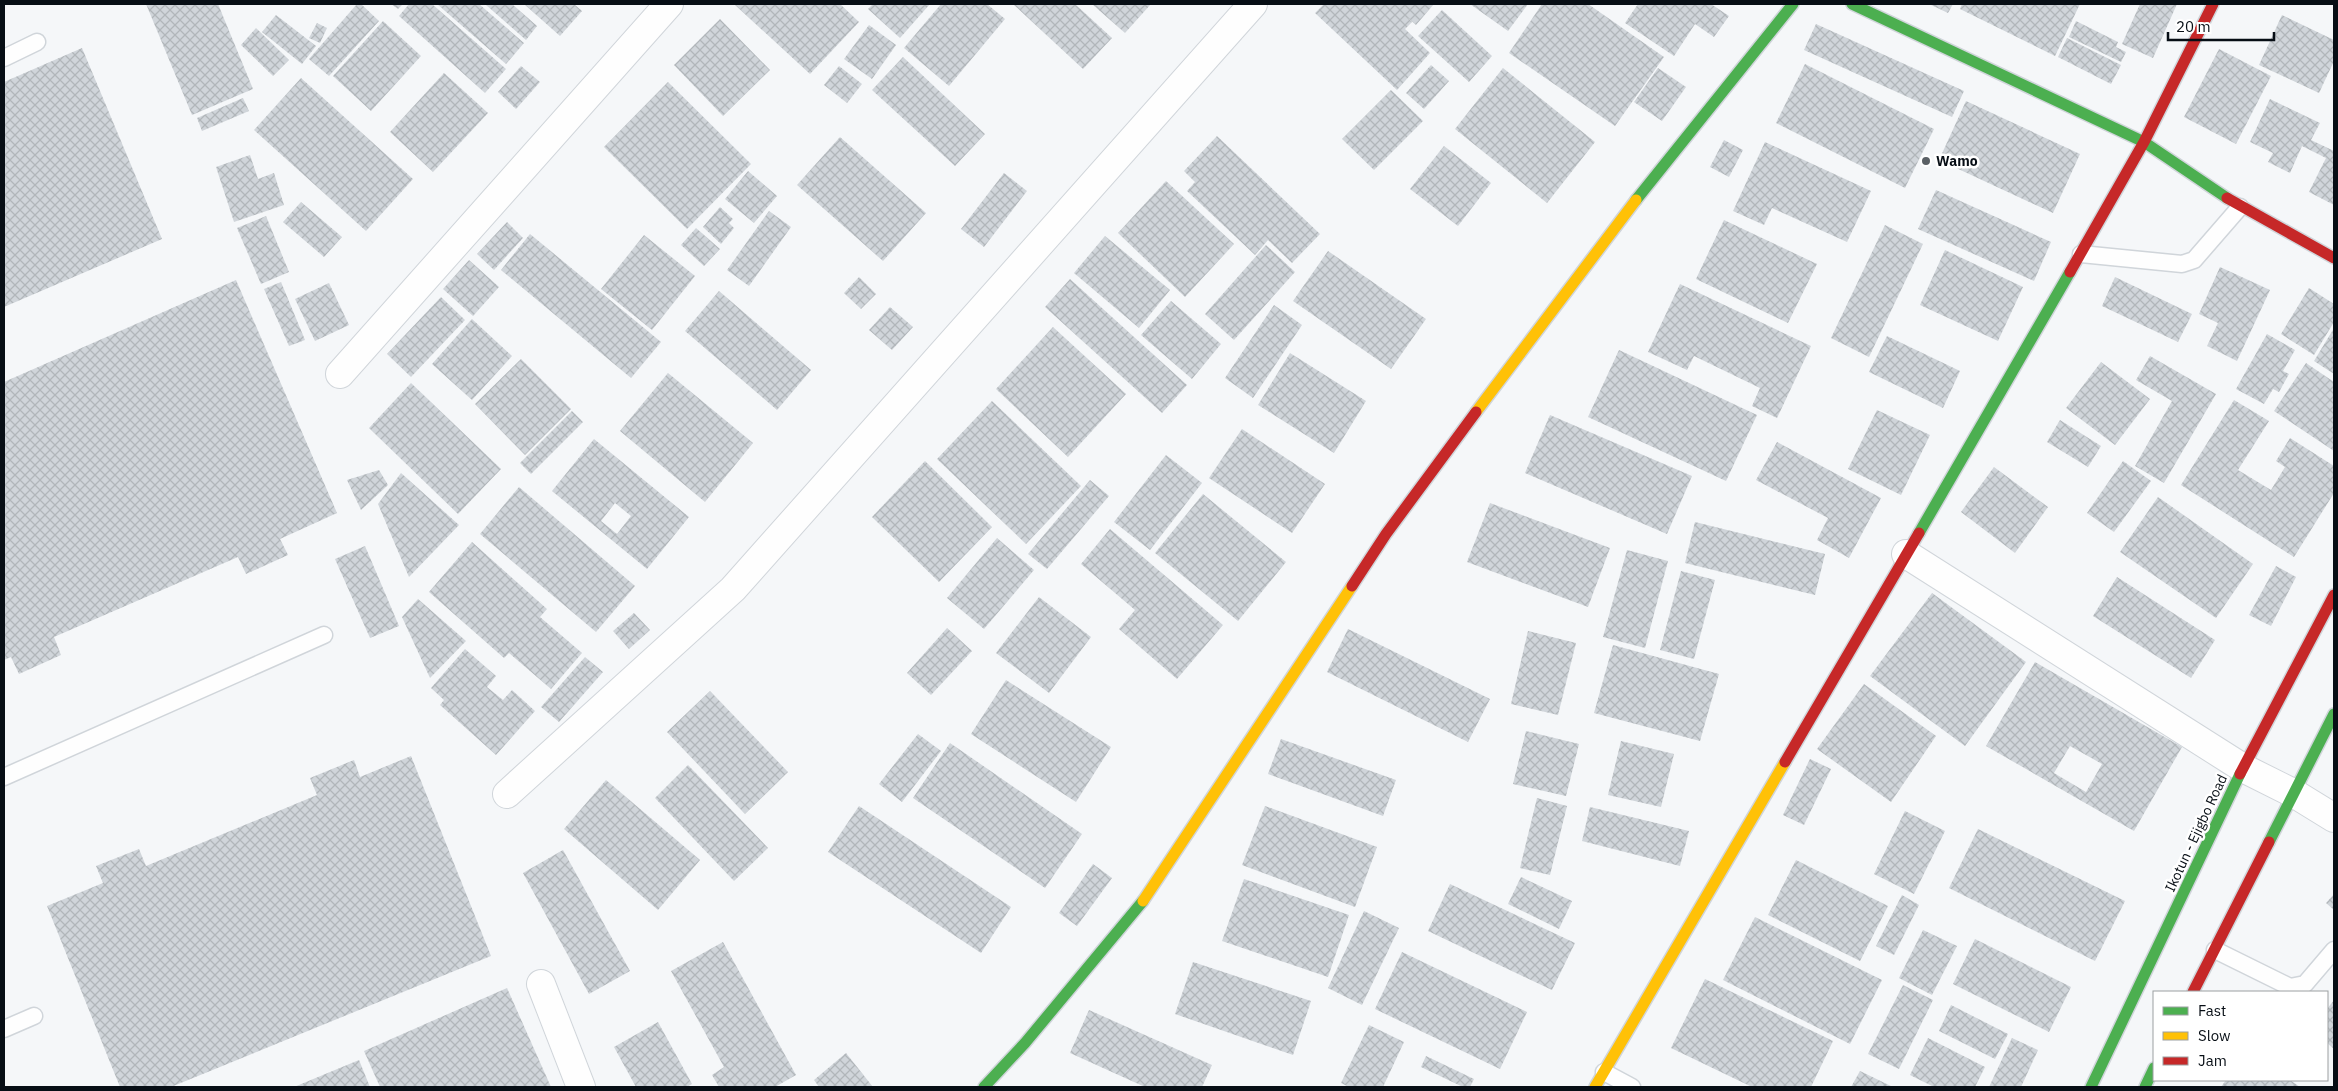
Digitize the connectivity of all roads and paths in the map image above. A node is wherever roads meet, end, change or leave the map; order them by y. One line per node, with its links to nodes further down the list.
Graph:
1 (669, 4): 12 (street)
2 (1252, 4): 19 (street)
3 (1793, 4): 31 (street)
4 (1852, 4): 8 (street)
5 (2212, 4): 8 (street)
6 (37, 42): 7 (lane)
7 (4, 58)
8 (2144, 142): 9 (street); 10 (street)
9 (2240, 207): 10 (lane); 11 (street)
10 (2081, 254): 13 (street)
11 (2334, 258)
12 (340, 374)
13 (1906, 554): 17 (street); 29 (street)
14 (2334, 595): 17 (street, Ikotun - Ejigbo Road)
15 (324, 635): 18 (lane)
16 (2334, 714): 20 (street)
17 (2243, 768): 20 (street); 34 (street, Ikotun - Ejigbo Road)
18 (4, 777)
19 (507, 794)
20 (2295, 794): 21 (street); 22 (street)
21 (2334, 818)
22 (2215, 950): 23 (lane); 25 (street)
23 (2334, 950)
24 (541, 984): 30 (street)
25 (2194, 991)
26 (34, 1016): 27 (lane)
27 (4, 1029)
28 (2153, 1070): 35 (street)
29 (1604, 1072): 32 (street); 33 (lane)
30 (580, 1087)
31 (984, 1087)
32 (1595, 1087)
33 (1632, 1087)
34 (2091, 1087)
35 (2145, 1087)

